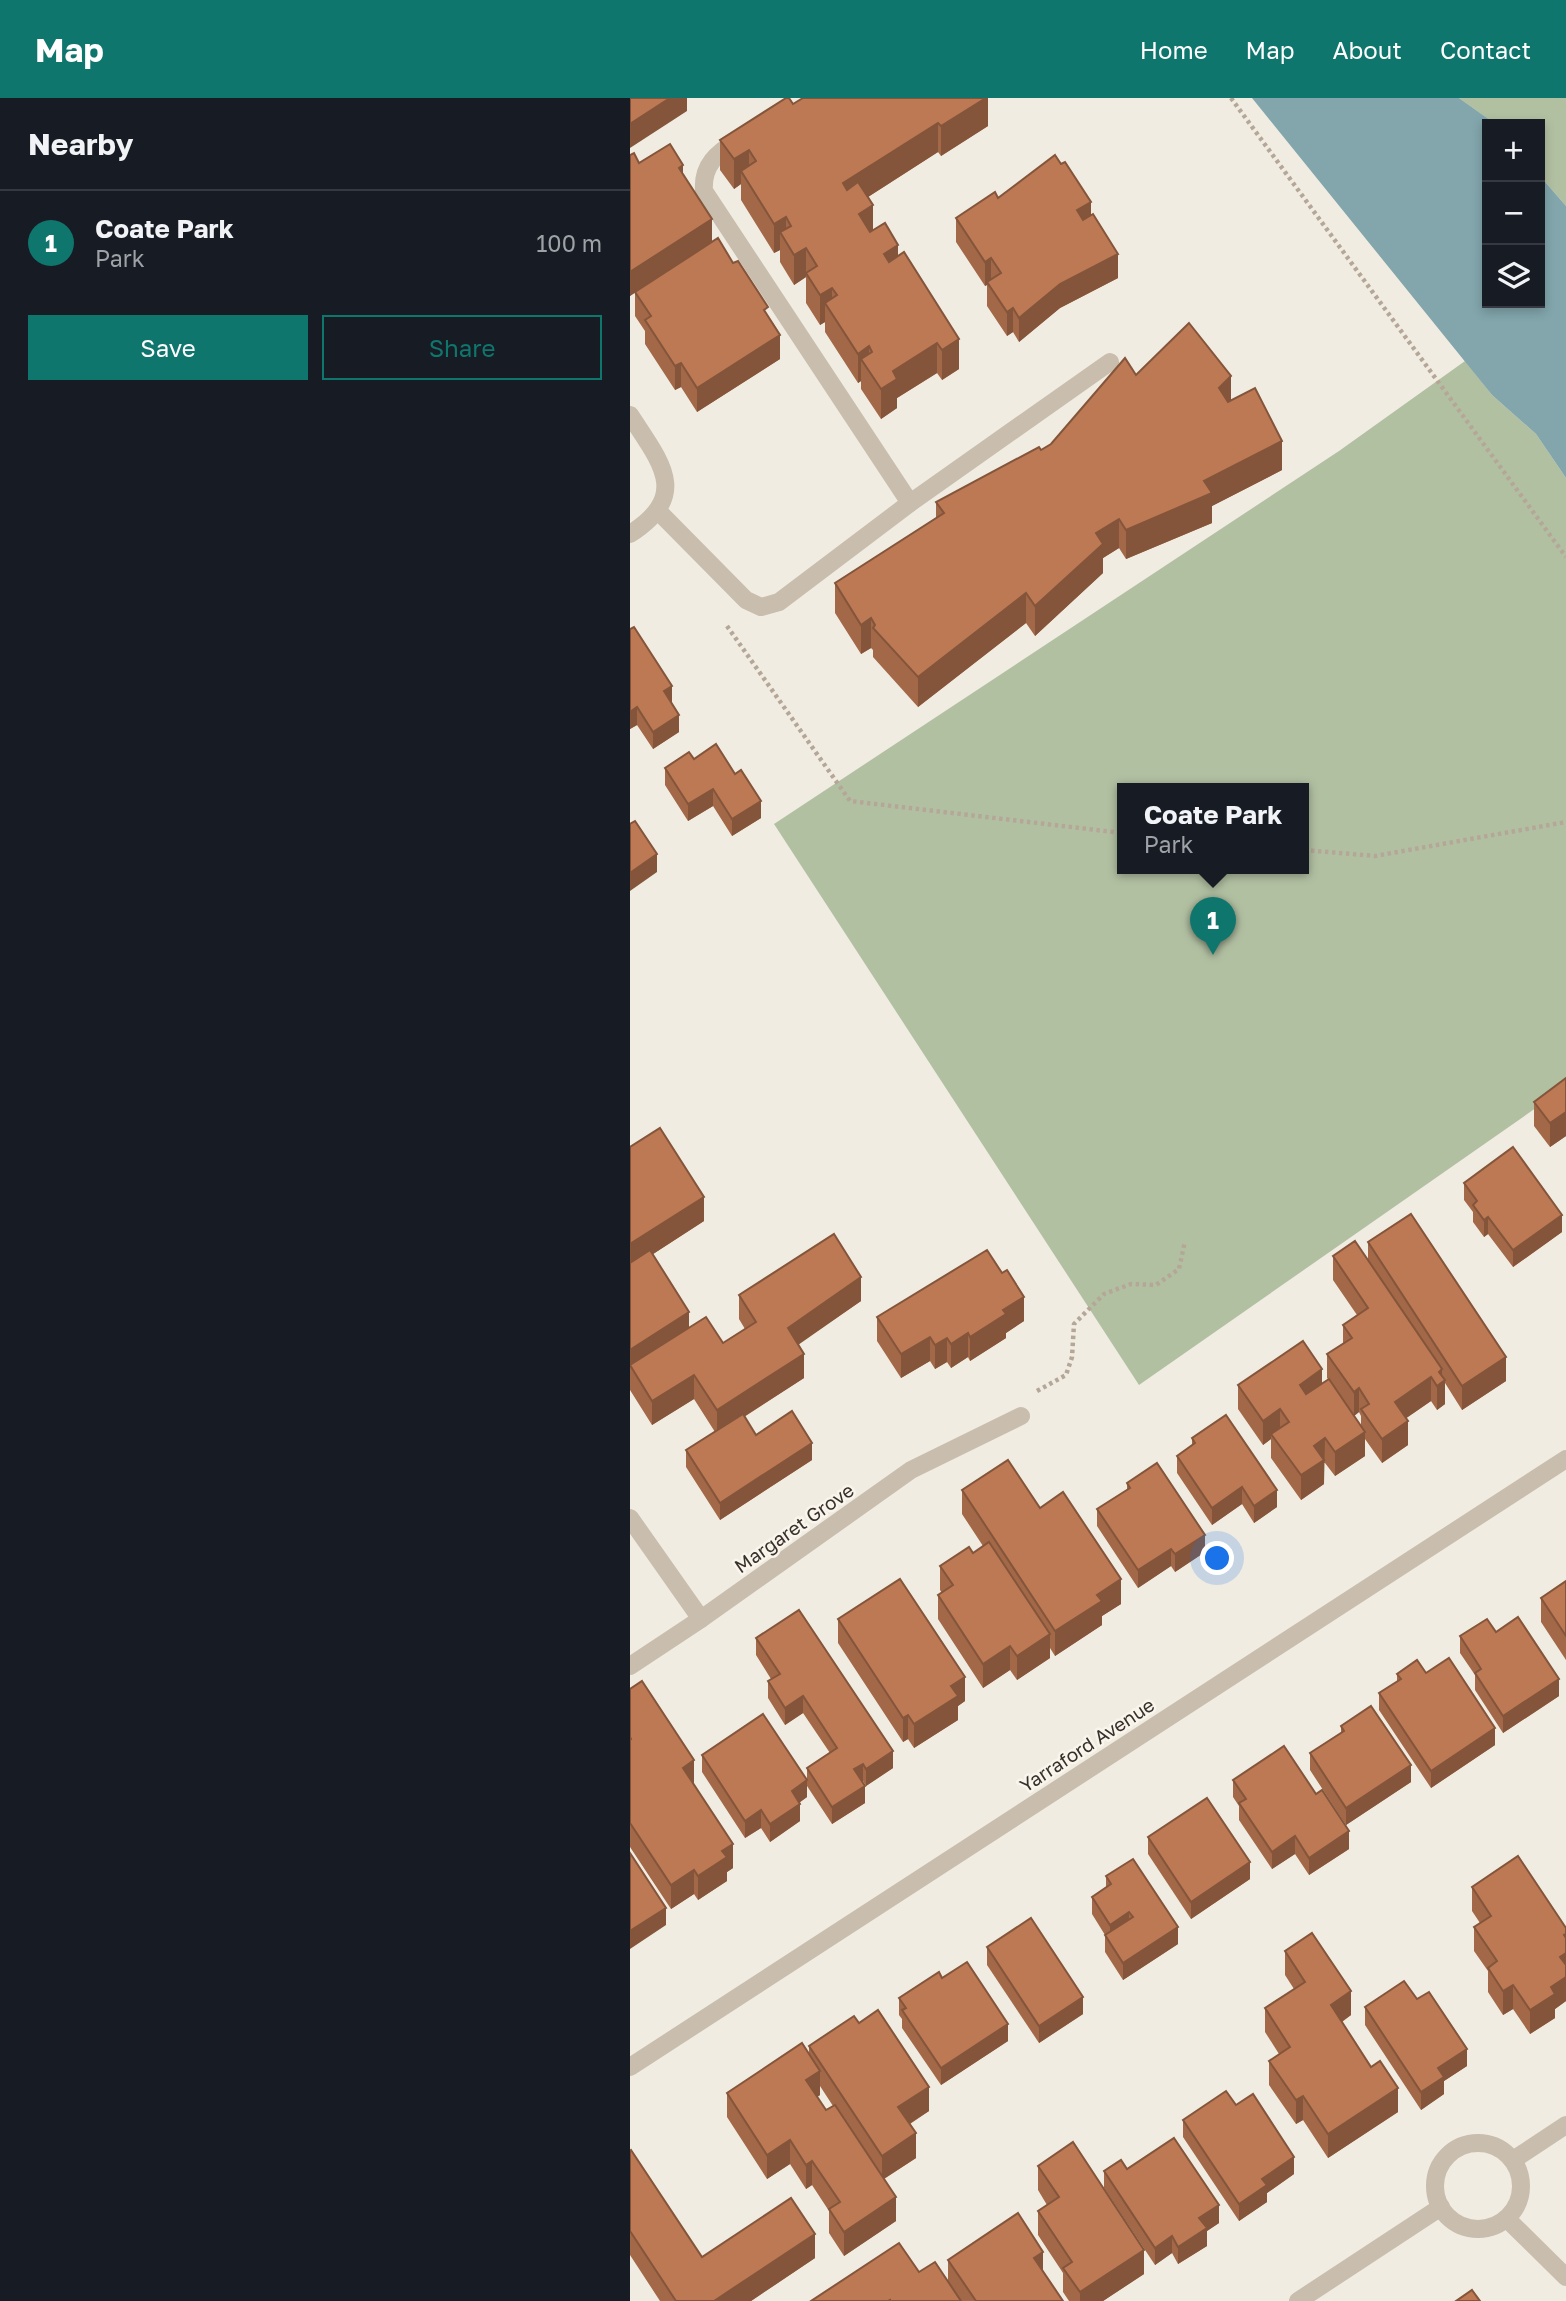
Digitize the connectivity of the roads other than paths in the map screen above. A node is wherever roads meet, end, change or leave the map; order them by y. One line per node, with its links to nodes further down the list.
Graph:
1 (749, 133): 4 (street)
2 (1110, 362): 4 (street)
3 (630, 415): 5 (street)
4 (910, 503): 5 (street)
5 (659, 511): 6 (street)
6 (630, 534)
7 (1021, 1416): 10 (street, Margaret Grove)
8 (1566, 1459): 12 (street, Yarraford Avenue)
9 (630, 1518): 10 (street)
10 (701, 1619): 11 (street, Margaret Grove)
11 (630, 1666)
12 (630, 2067)
13 (1566, 2124): 14 (street)
14 (1513, 2160): 15 (street); 16 (street)
15 (1441, 2207): 16 (street); 18 (street)
16 (1507, 2219): 17 (street)
17 (1566, 2277)
18 (1298, 2301)

